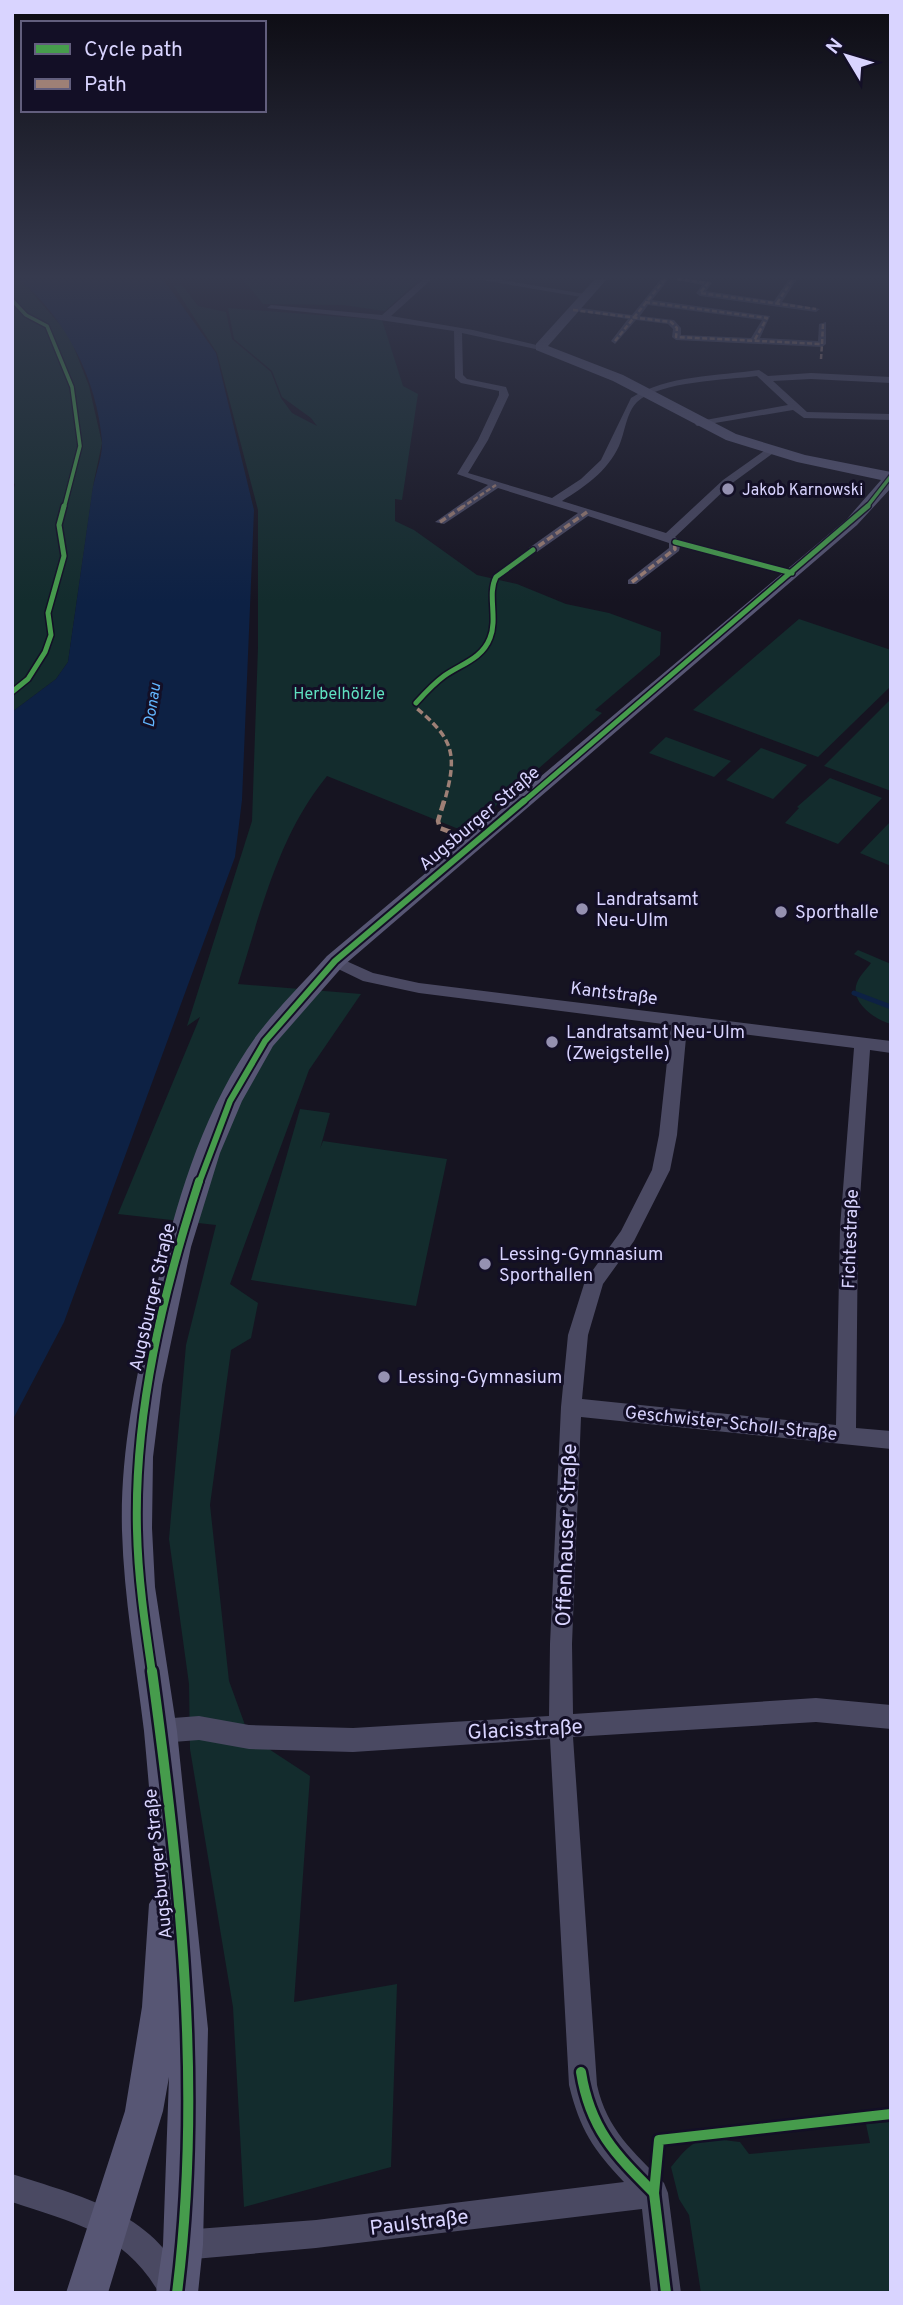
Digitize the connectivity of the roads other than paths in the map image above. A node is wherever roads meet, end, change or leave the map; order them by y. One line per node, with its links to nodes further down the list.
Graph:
1 (491, 387): 11 (street)
2 (632, 387): 5 (street)
3 (672, 387): 5 (street)
4 (774, 387): 6 (street)
5 (645, 393): 8 (street); 12 (street)
6 (796, 407): 7 (street); 8 (street)
7 (891, 417)
8 (700, 424): 9 (street)
9 (771, 451): 10 (street); 15 (street)
10 (890, 477): 18 (street, Augsburger Straße)
11 (496, 485): 12 (street); 14 (street)
12 (553, 502): 13 (street)
13 (587, 512): 15 (street); 16 (street)
14 (440, 522)
15 (668, 537): 17 (street)
16 (533, 550)
17 (632, 582)
18 (335, 961): 19 (street, Kantstraße); 27 (street, Augsburger Straße)
19 (679, 1020): 20 (street, Kantstraße); 22 (street, Offenhauser Straße)
20 (862, 1044): 21 (street, Kantstraße); 23 (street, Fichtestraße)
21 (891, 1047)
22 (571, 1407): 23 (street, Geschwister-Scholl-Straße); 26 (street, Offenhauser Straße)
23 (846, 1435): 24 (street, Geschwister-Scholl-Straße)
24 (891, 1440)
25 (891, 1717): 26 (street, Glacisstraße)
26 (561, 1727): 27 (street, Glacisstraße); 30 (street, Offenhauser Straße)
27 (160, 1731): 28 (street, Augsburger Straße)
28 (170, 1847): 31 (street, Augsburger Straße); 32 (street, Augsburger Straße)
29 (12, 2188): 31 (street)
30 (654, 2193): 32 (street, Paulstraße); 35 (street)
31 (110, 2222): 33 (street, Augsburger Straße); 34 (street)
32 (183, 2245): 34 (street, Augsburger Straße)
33 (86, 2293)
34 (176, 2293)
35 (666, 2293)

